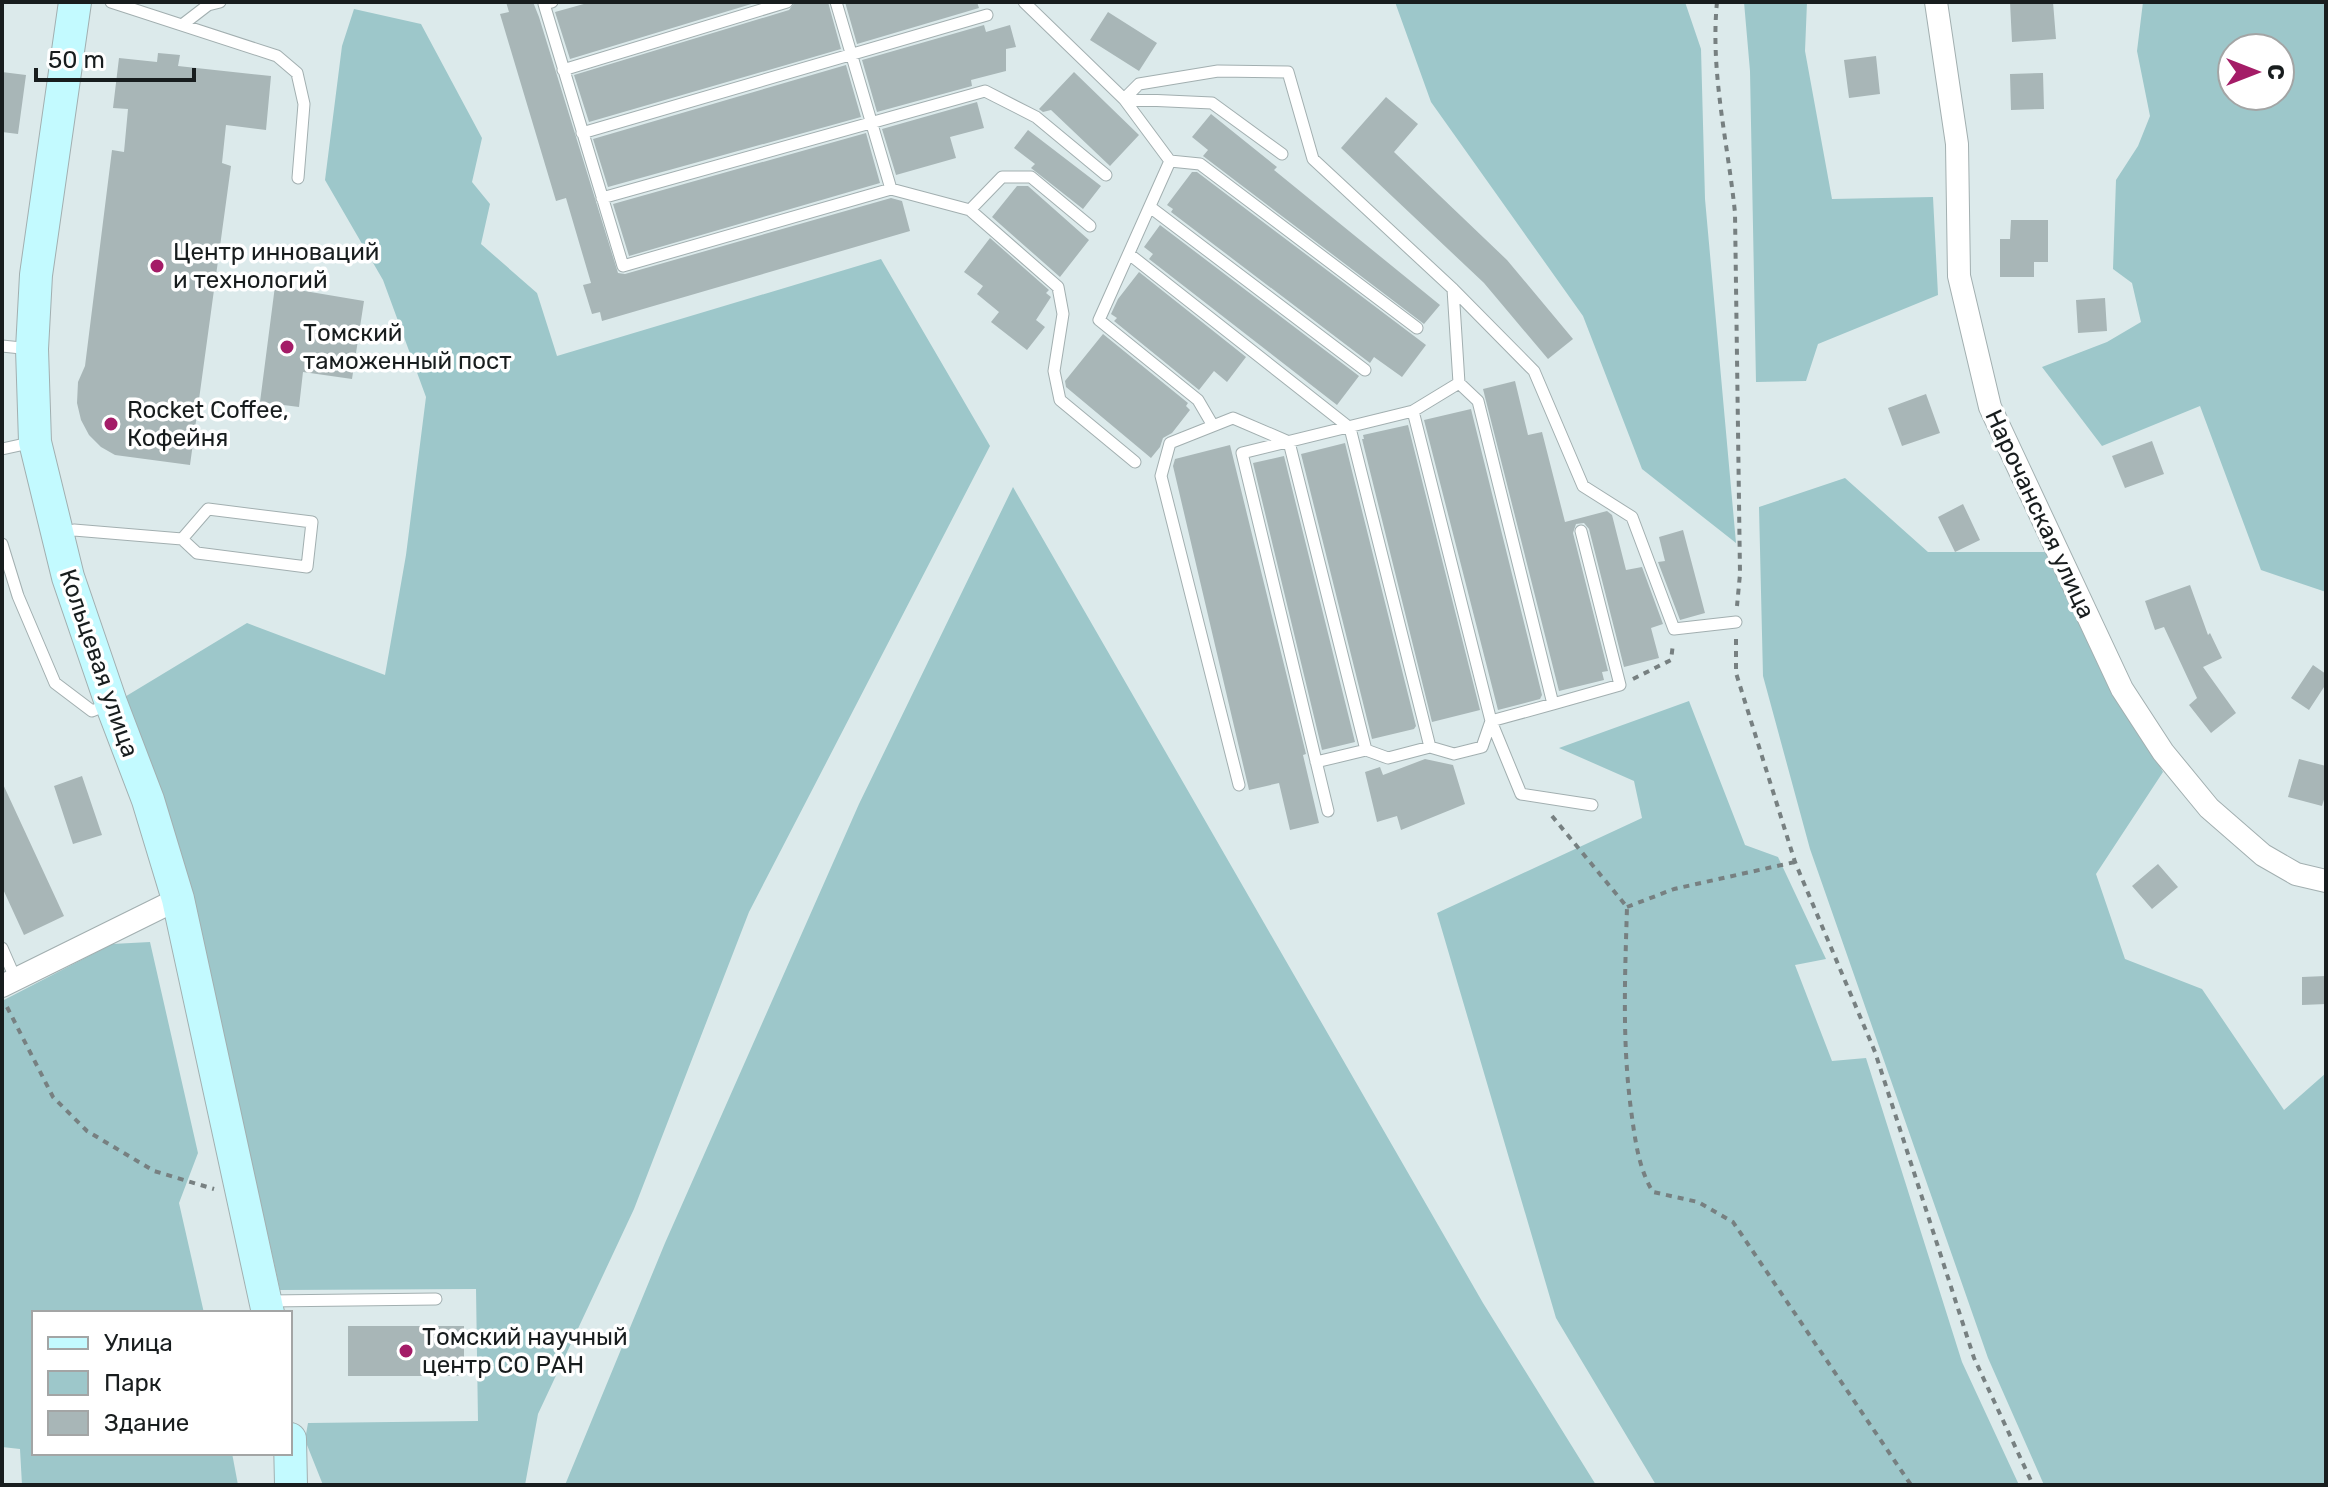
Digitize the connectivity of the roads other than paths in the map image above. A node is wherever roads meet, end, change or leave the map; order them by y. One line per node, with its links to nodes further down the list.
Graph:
1 (75, 2): 28 (street, Кольцевая улица)
2 (111, 2): 10 (lane)
3 (220, 2): 10 (lane)
4 (787, 2): 12 (lane)
5 (836, 2): 11 (lane)
6 (1024, 2): 13 (lane)
7 (1936, 2): 52 (street, Нарочанская улица)
8 (546, 3): 12 (lane)
9 (987, 15): 11 (lane)
10 (182, 25): 19 (lane)
11 (851, 55): 14 (lane); 15 (lane)
12 (563, 70): 15 (lane)
13 (1124, 99): 16 (lane); 17 (lane); 26 (lane)
14 (871, 121): 18 (lane); 20 (lane); 21 (lane)
15 (582, 133): 21 (lane)
16 (1282, 154)
17 (1170, 161): 22 (lane); 27 (lane)
18 (1106, 175)
19 (298, 178)
20 (891, 189): 21 (lane); 23 (lane)
21 (602, 198)
22 (1150, 207): 25 (lane); 29 (lane)
23 (970, 210): 24 (lane); 37 (lane)
24 (1090, 226)
25 (1129, 254): 32 (lane); 33 (lane)
26 (1453, 289): 30 (lane); 42 (lane)
27 (1417, 328)
28 (17, 348): 34 (street, Кольцевая улица)
29 (1365, 370)
30 (1459, 383): 31 (lane); 44 (lane)
31 (1413, 411): 33 (lane); 45 (lane)
32 (1212, 424): 35 (lane); 49 (lane)
33 (1350, 428): 35 (lane); 46 (lane)
34 (35, 442): 36 (lane); 39 (street, Кольцевая улица)
35 (1289, 442): 47 (lane); 48 (lane)
36 (2, 449)
37 (1135, 462)
38 (1581, 531): 44 (lane)
39 (57, 535): 40 (lane); 43 (street, Кольцевая улица)
40 (182, 539): 40 (lane)
41 (2, 544): 43 (lane)
42 (1736, 622)
43 (111, 703): 53 (street, Кольцевая улица)
44 (1553, 704): 45 (lane)
45 (1491, 721): 46 (lane); 50 (lane)
46 (1430, 747): 47 (lane)
47 (1366, 750): 48 (lane)
48 (1316, 762): 51 (lane)
49 (1239, 785)
50 (1592, 805)
51 (1328, 811)
52 (2326, 881)
53 (178, 899): 55 (street); 57 (street, Кольцевая улица)
54 (2, 948): 55 (lane)
55 (7, 988)
56 (436, 1299): 57 (lane)
57 (267, 1307)
58 (290, 1455): 59 (street)
59 (291, 1485)

